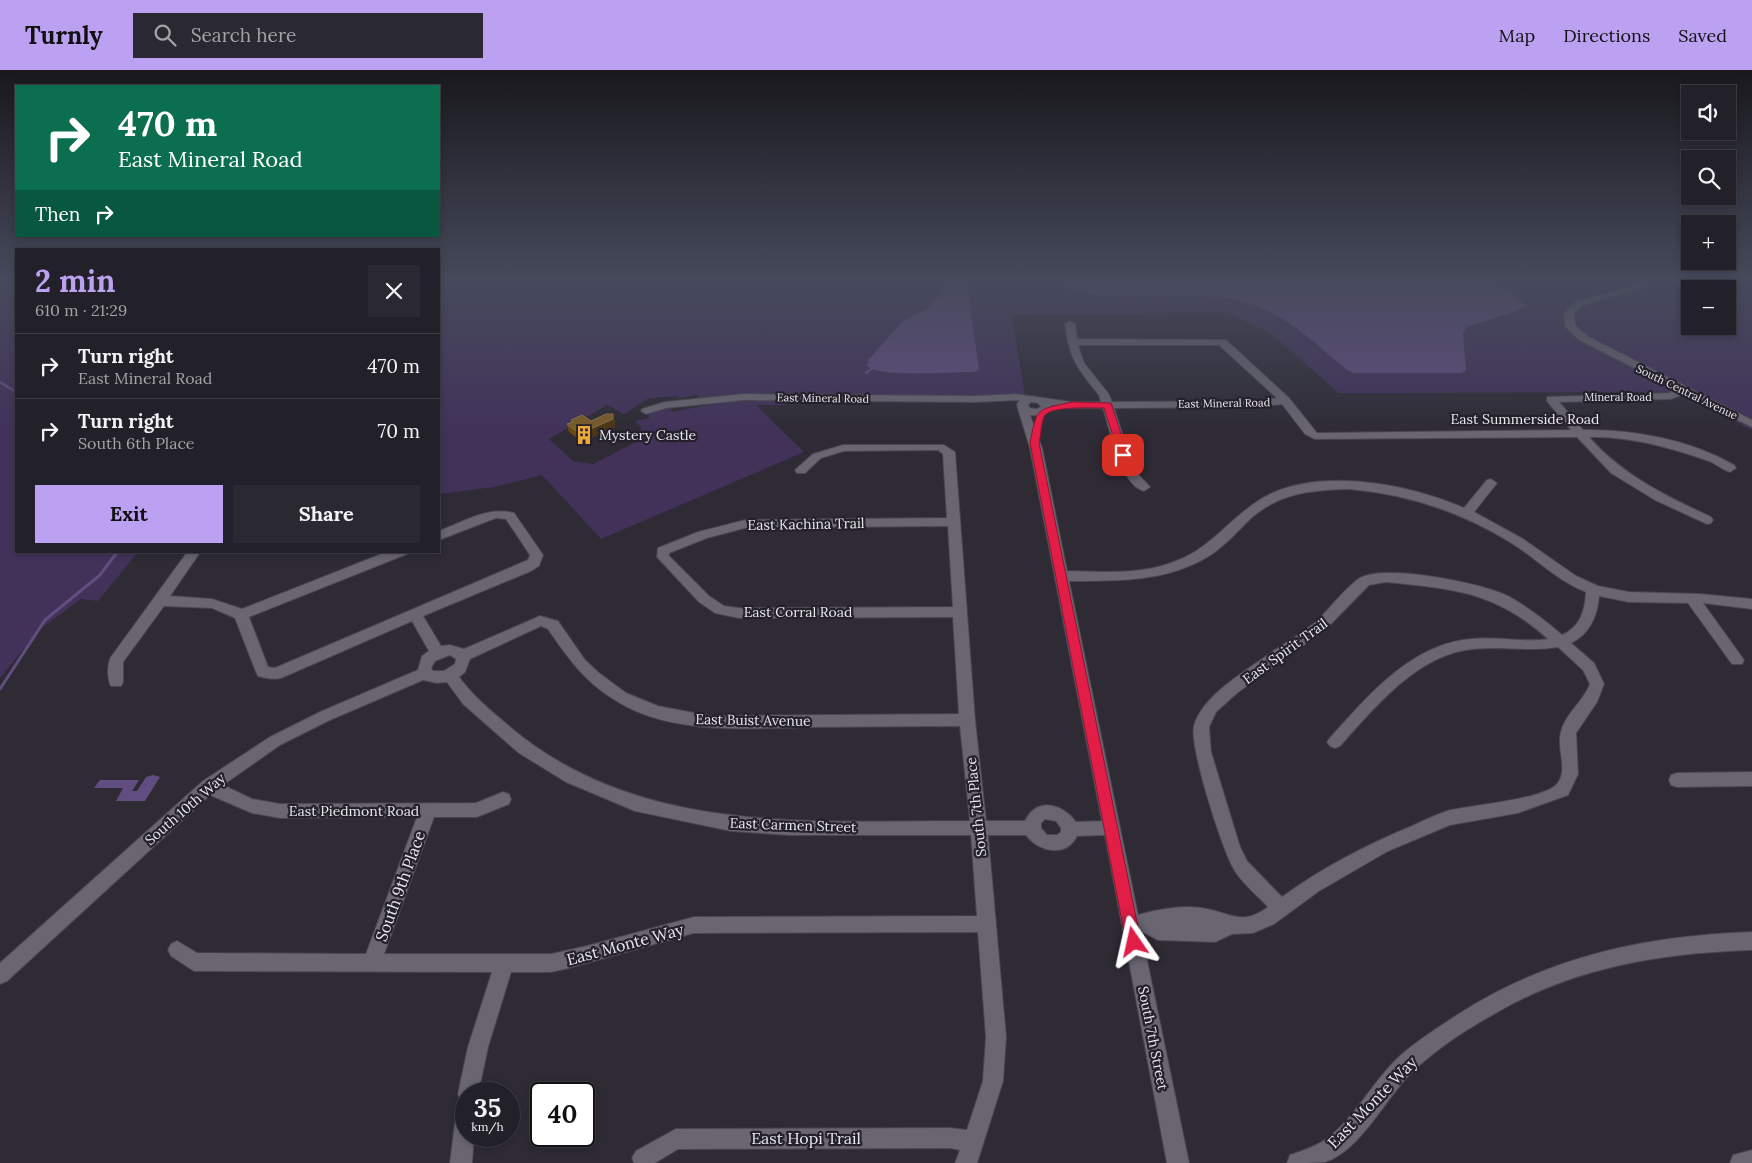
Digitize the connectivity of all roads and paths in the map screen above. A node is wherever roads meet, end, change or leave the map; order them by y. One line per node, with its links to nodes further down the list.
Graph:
1 (1071, 330): 3 (street)
2 (1573, 330): 4 (street, South Central Avenue)
3 (1072, 342): 7 (street); 9 (street)
4 (1684, 390): 6 (street, Mineral Road); 12 (street, South Central Avenue)
5 (1002, 398): 8 (street, East Mineral Road); 10 (street, East Mineral Road); 11 (street, East Mineral Road)
6 (1551, 399): 13 (street)
7 (1285, 400): 9 (street, East Mineral Road); 13 (street, East Summerside Road)
8 (1040, 405): 9 (street, East Mineral Road); 10 (street); 10 (street); 14 (street, South 7th Street)
9 (1108, 405): 18 (street)
10 (1022, 406): 14 (street, South 7th Street)
11 (646, 411)
12 (1752, 424)
13 (1580, 433): 15 (street, East Summerside Road); 20 (street)
14 (1035, 443): 27 (street, South 7th Street)
15 (1730, 468)
16 (801, 470): 21 (street, South 7th Place)
17 (1491, 483): 19 (street)
18 (1144, 487)
19 (1466, 513): 27 (street); 28 (street)
20 (1707, 520)
21 (953, 522): 23 (street, East Kachina Trail); 32 (street, South 7th Place)
22 (440, 536): 33 (street)
23 (663, 551): 32 (street, East Corral Road)
24 (194, 553): 30 (street)
25 (390, 553): 26 (street)
26 (373, 556): 34 (street)
27 (1061, 576): 52 (street, South 7th Street)
28 (1593, 589): 29 (street); 35 (street)
29 (1692, 598): 31 (street); 38 (street)
30 (160, 601): 34 (street); 41 (street)
31 (1752, 604)
32 (960, 612): 42 (street, South 7th Place)
33 (415, 614): 34 (street); 36 (street)
34 (241, 615)
35 (1560, 641): 43 (street); 53 (street); 53 (street, East Spirit Trail)
36 (438, 652): 37 (street); 39 (street)
37 (463, 656): 40 (street); 42 (street, East Buist Avenue)
38 (1737, 660)
39 (425, 672): 40 (street); 46 (street, South 10th Way)
40 (450, 675): 49 (street, East Carmen Street)
41 (116, 682)
42 (967, 720): 49 (street, South 7th Place)
43 (1335, 742)
44 (1752, 779): 45 (street)
45 (1677, 780)
46 (209, 786): 48 (street, East Piedmont Road); 60 (street, South 10th Way)
47 (504, 799): 48 (street, East Piedmont Road)
48 (428, 810): 58 (street, South 9th Place)
49 (979, 828): 50 (street, East Carmen Street); 55 (street, South 7th Place)
50 (1032, 828): 51 (street); 51 (street)
51 (1070, 828): 52 (street)
52 (1111, 828): 54 (street, South 7th Street)
53 (1280, 908): 54 (street)
54 (1137, 923): 68 (street, South 7th Street)
55 (986, 924): 59 (street, East Monte Way); 62 (street, South 7th Place)
56 (1752, 940): 69 (street, East Monte Way)
57 (177, 950): 58 (street, East Monte Way)
58 (372, 961): 59 (street, East Monte Way)
59 (504, 962): 61 (street)
60 (0, 975)
61 (471, 1082)
62 (974, 1141): 64 (street, East Hopi Trail); 67 (street, South 7th Place)
63 (463, 1147): 66 (street)
64 (644, 1158)
65 (1752, 1161): 70 (street)
66 (461, 1163)
67 (966, 1163)
68 (1178, 1163)
69 (1298, 1163)
70 (1741, 1163)

